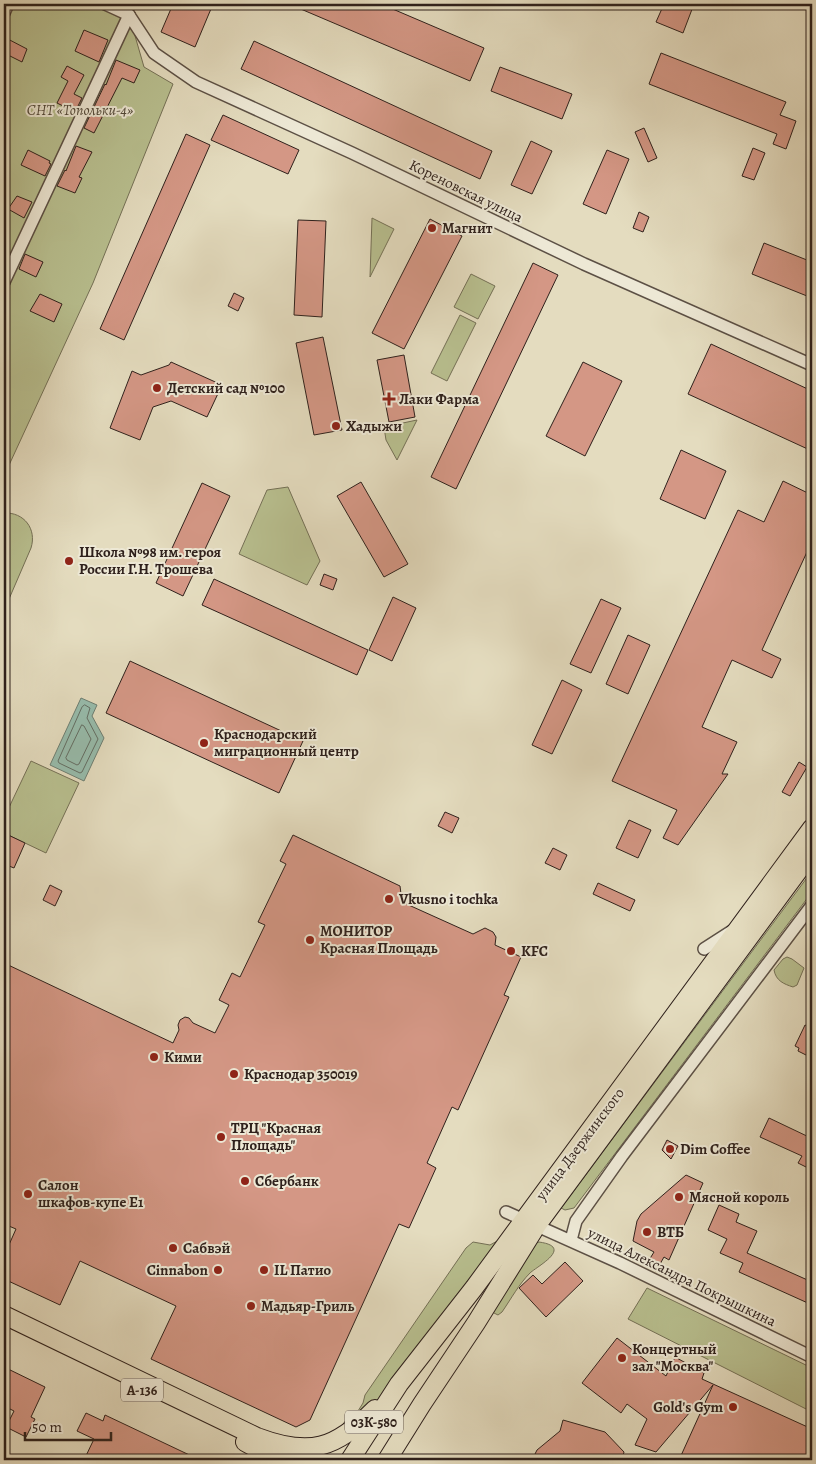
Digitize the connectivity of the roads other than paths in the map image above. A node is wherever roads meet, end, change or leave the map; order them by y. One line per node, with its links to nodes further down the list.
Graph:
1 (8, 4): 3 (street)
2 (105, 4): 4 (street)
3 (4, 13)
4 (129, 14): 5 (street); 6 (street, Кореновская улица)
5 (4, 282)
6 (812, 365)
7 (812, 828): 10 (main road, улица Дзержинского)
8 (812, 852): 13 (main road, улица Дзержинского)
9 (812, 905): 14 (street)
10 (740, 926): 11 (street); 13 (main road, улица Дзержинского)
11 (704, 949)
12 (506, 1212): 13 (street, улица Александра Покрышкина)
13 (531, 1222): 14 (street, улица Александра Покрышкина); 18 (main road, улица Дзержинского); 19 (main road, улица Дзержинского / 03К-580)
14 (571, 1240): 17 (street, улица Александра Покрышкина)
15 (4, 1315): 18 (main road, А-136)
16 (4, 1324): 20 (main road, А-136)
17 (812, 1357)
18 (399, 1384): 21 (main road, улица Дзержинского / 03К-580)
19 (409, 1424): 22 (main road, улица Дзержинского / 03К-580); 23 (main road, 03К-580)
20 (278, 1460)
21 (350, 1460)
22 (387, 1460)
23 (397, 1460)

